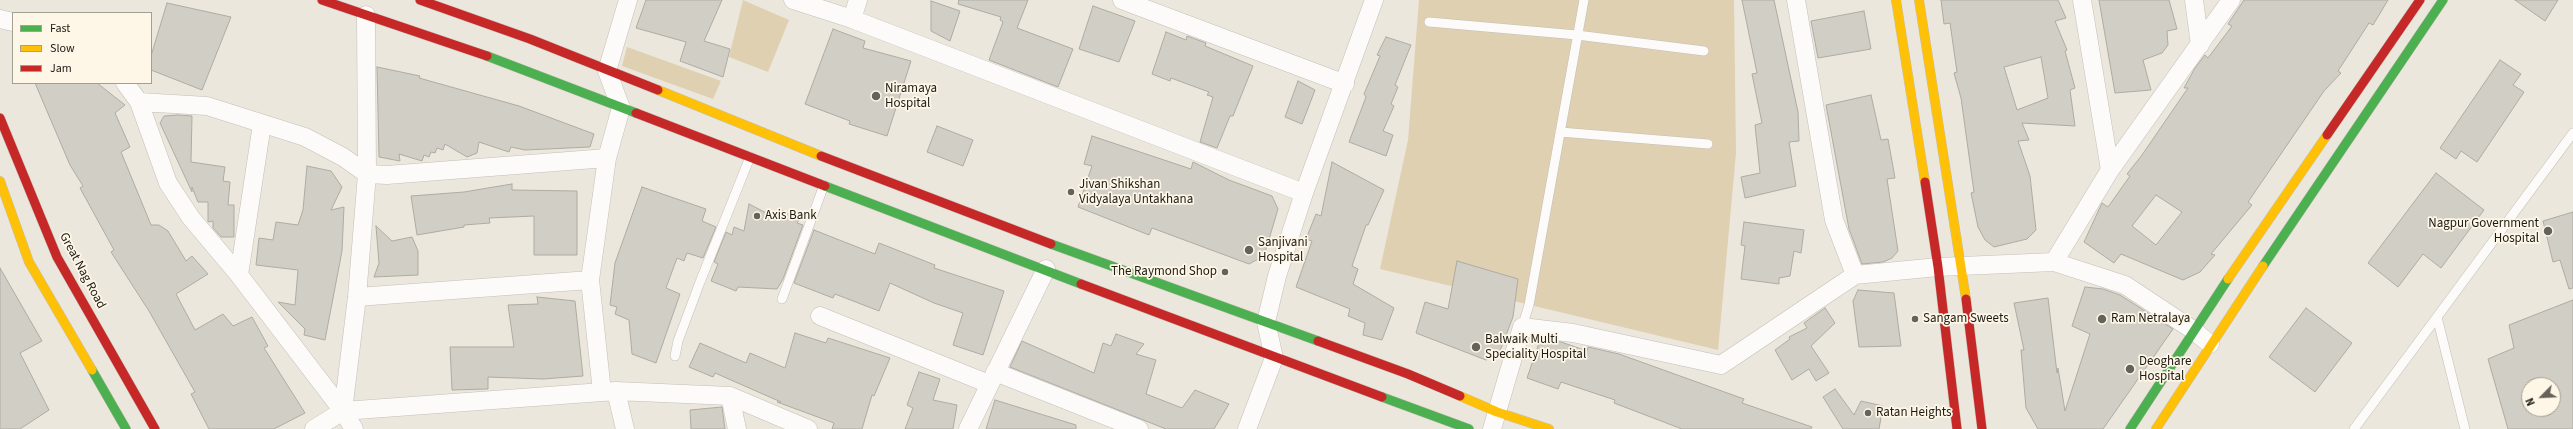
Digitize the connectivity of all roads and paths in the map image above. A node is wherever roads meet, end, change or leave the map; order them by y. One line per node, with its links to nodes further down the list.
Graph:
1 (322, 0): 17 (main road)
2 (420, 0): 25 (main road)
3 (628, 0): 25 (street)
4 (793, 0): 18 (street)
5 (858, 0): 18 (street)
6 (1122, 0): 27 (street)
7 (1374, 0): 27 (street)
8 (1584, 0): 22 (lane)
9 (1796, 0): 47 (street)
10 (1896, 0): 44 (main road)
11 (1919, 0): 43 (main road)
12 (2082, 0): 37 (street)
13 (2194, 0): 23 (street)
14 (2231, 0): 23 (street)
15 (2420, 0): 55 (main road)
16 (2443, 0): 56 (main road)
17 (366, 15): 29 (main road); 38 (street)
18 (852, 19): 41 (street)
19 (0, 20): 20 (street)
20 (12, 22)
21 (1429, 22): 22 (lane)
22 (1577, 35): 24 (lane); 32 (lane)
23 (2200, 45): 37 (street)
24 (1704, 51)
25 (607, 71): 29 (street); 53 (main road)
26 (126, 84): 28 (street)
27 (1345, 84): 41 (street)
28 (139, 102): 31 (street); 46 (street)
29 (621, 108): 35 (main road); 36 (street)
30 (0, 118): 65 (main road, Great Nag Road)
31 (262, 124): 38 (street); 46 (street)
32 (1560, 132): 34 (lane); 54 (lane)
33 (2573, 133): 52 (lane)
34 (1708, 144)
35 (750, 157): 40 (main road); 57 (lane)
36 (607, 158): 38 (street); 48 (street)
37 (2110, 170): 42 (street)
38 (367, 174): 49 (street)
39 (0, 181): 64 (main road)
40 (824, 185): 45 (main road); 50 (lane)
41 (1304, 193): 53 (street)
42 (2054, 262): 43 (street); 55 (street)
43 (1962, 265): 44 (street); 78 (main road)
44 (1938, 267): 47 (street); 77 (main road)
45 (1046, 270): 58 (main road); 59 (street)
46 (239, 275): 62 (street)
47 (1855, 275): 54 (street)
48 (590, 280): 49 (street); 60 (street)
49 (357, 297): 62 (street)
50 (782, 299)
51 (820, 316): 59 (street)
52 (2437, 317): 81 (lane); 82 (lane)
53 (1266, 322): 58 (street); 63 (main road)
54 (1522, 327): 63 (street)
55 (2193, 330): 56 (street); 79 (main road)
56 (2210, 344): 80 (main road)
57 (675, 356)
58 (1274, 358): 73 (street); 74 (main road)
59 (992, 378): 71 (street); 72 (street)
60 (609, 391): 61 (street); 62 (street); 68 (street)
61 (730, 396): 69 (street); 70 (street)
62 (343, 411): 66 (street); 67 (street)
63 (1497, 412): 75 (street); 76 (main road)
64 (126, 429)
65 (155, 429)
66 (314, 429)
67 (354, 429)
68 (625, 429)
69 (737, 429)
70 (808, 429)
71 (968, 429)
72 (1139, 429)
73 (1247, 429)
74 (1469, 429)
75 (1492, 429)
76 (1549, 429)
77 (1957, 429)
78 (1982, 429)
79 (2130, 429)
80 (2156, 429)
81 (2354, 429)
82 (2464, 429)

